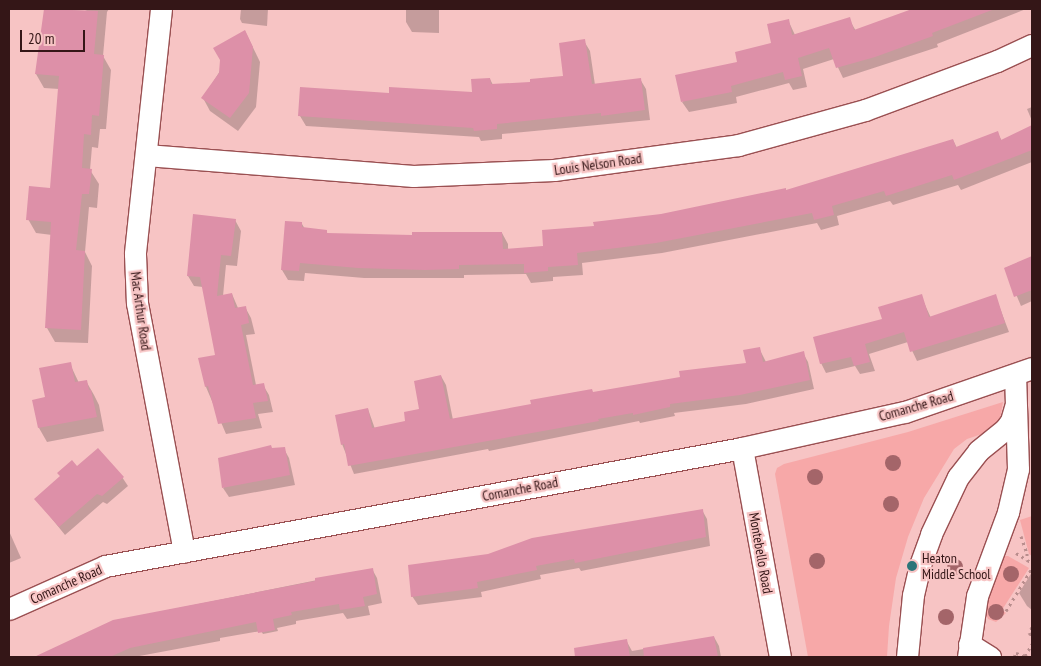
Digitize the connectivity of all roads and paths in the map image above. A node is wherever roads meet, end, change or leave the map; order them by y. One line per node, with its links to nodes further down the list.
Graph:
1 (161, 9): 3 (street, Mac Arthur Road)
2 (1032, 45): 3 (street, Louis Nelson Road)
3 (146, 155): 7 (street, Mac Arthur Road)
4 (1023, 372): 5 (street); 6 (street, Comanche Road)
5 (1016, 402): 14 (street); 16 (street)
6 (742, 448): 7 (street, Comanche Road); 15 (street, Montebello Road)
7 (184, 552): 9 (street, Comanche Road)
8 (1032, 568): 10 (path)
9 (9, 609)
10 (1006, 611)
11 (1032, 627): 12 (path)
12 (1032, 635)
13 (1032, 644): 18 (path)
14 (968, 651): 17 (street)
15 (780, 657)
16 (907, 657)
17 (990, 657)
18 (1014, 657)

